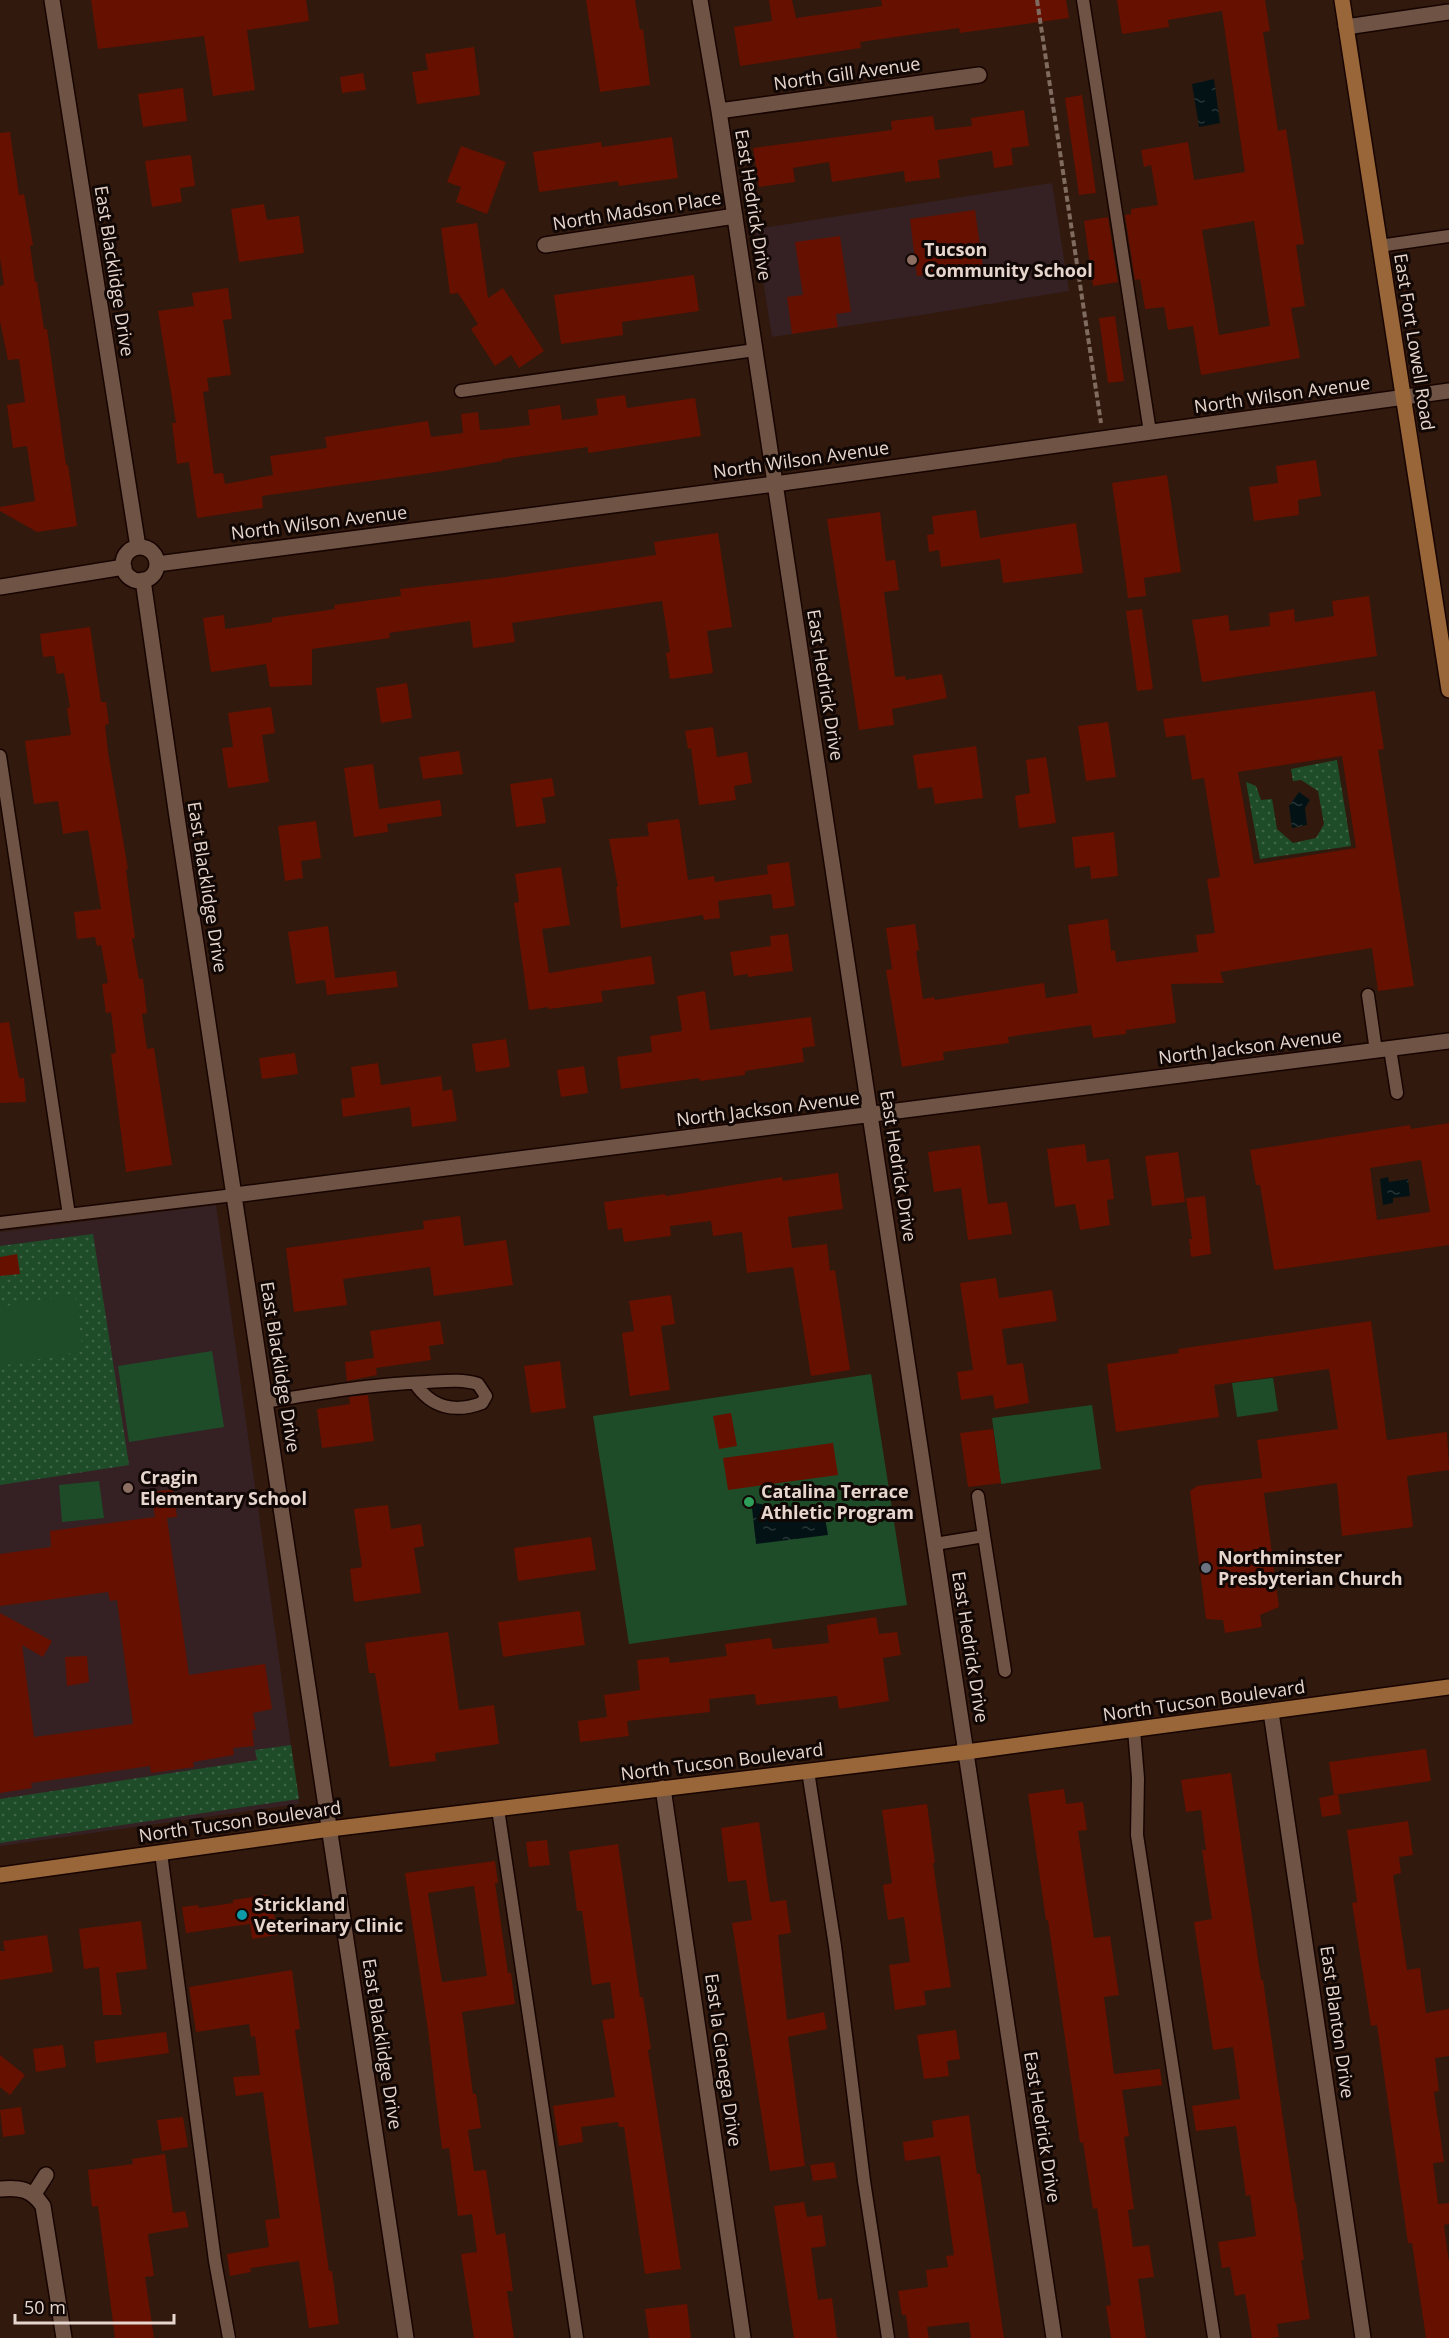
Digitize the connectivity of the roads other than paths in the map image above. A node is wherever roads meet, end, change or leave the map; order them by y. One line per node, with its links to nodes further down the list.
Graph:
1 (52, 0): 19 (street, East Blacklidge Drive)
2 (700, 0): 8 (street, East Hedrick Drive)
3 (1083, 0): 17 (lane)
4 (1342, 0): 6 (main road, East Fort Lowell Road)
5 (1449, 12): 6 (street)
6 (1346, 27): 12 (main road, East Fort Lowell Road)
7 (980, 75): 8 (street, North Gill Avenue)
8 (719, 111): 9 (street, East Hedrick Drive)
9 (735, 216): 11 (street, North Madson Place); 13 (street, East Hedrick Drive)
10 (1449, 236): 12 (lane)
11 (545, 245)
12 (1379, 246): 16 (main road, East Fort Lowell Road)
13 (755, 350): 14 (lane); 18 (street, East Hedrick Drive)
14 (461, 391)
15 (1449, 391): 16 (street, North Wilson Avenue)
16 (1402, 398): 17 (street, North Wilson Avenue); 24 (main road, East Fort Lowell Road)
17 (1150, 432): 18 (street, North Wilson Avenue)
18 (775, 483): 20 (street, North Wilson Avenue); 30 (street, East Hedrick Drive)
19 (138, 547): 20 (street); 21 (street)
20 (157, 564): 22 (street)
21 (124, 567): 22 (street); 23 (street)
22 (143, 580): 31 (street, East Blacklidge Drive)
23 (0, 588)
24 (1449, 690)
25 (0, 756): 32 (lane)
26 (1368, 995): 28 (lane)
27 (1449, 1041): 28 (street, North Jackson Avenue)
28 (1383, 1050): 29 (lane); 30 (street, North Jackson Avenue)
29 (1396, 1093)
30 (870, 1116): 31 (street, North Jackson Avenue); 38 (street, East Hedrick Drive)
31 (234, 1196): 32 (lane); 35 (street, East Blacklidge Drive)
32 (69, 1215): 33 (lane)
33 (0, 1223)
34 (415, 1383): 34 (lane); 35 (lane)
35 (265, 1402): 47 (street, East Blacklidge Drive)
36 (978, 1496): 37 (lane)
37 (984, 1536): 38 (lane); 39 (lane)
38 (935, 1544): 43 (street, East Hedrick Drive)
39 (1005, 1671)
40 (1449, 1687): 41 (main road, North Tucson Boulevard)
41 (1271, 1712): 42 (main road, North Tucson Boulevard); 61 (street, East Blanton Drive)
42 (1134, 1730): 43 (main road, North Tucson Boulevard); 60 (lane)
43 (966, 1752): 44 (main road, North Tucson Boulevard); 59 (street, East Hedrick Drive)
44 (808, 1771): 45 (main road, North Tucson Boulevard); 58 (lane)
45 (663, 1788): 46 (main road, North Tucson Boulevard); 57 (street, East la Cienega Drive)
46 (498, 1809): 47 (main road, North Tucson Boulevard); 56 (lane)
47 (330, 1829): 48 (main road, North Tucson Boulevard); 55 (street, East Blacklidge Drive)
48 (161, 1853): 49 (main road, North Tucson Boulevard); 54 (lane)
49 (0, 1875)
50 (45, 2175): 52 (street)
51 (0, 2189): 52 (street)
52 (34, 2194): 53 (street)
53 (64, 2338)
54 (229, 2338)
55 (406, 2338)
56 (577, 2338)
57 (743, 2338)
58 (888, 2338)
59 (1054, 2338)
60 (1214, 2338)
61 (1363, 2338)

